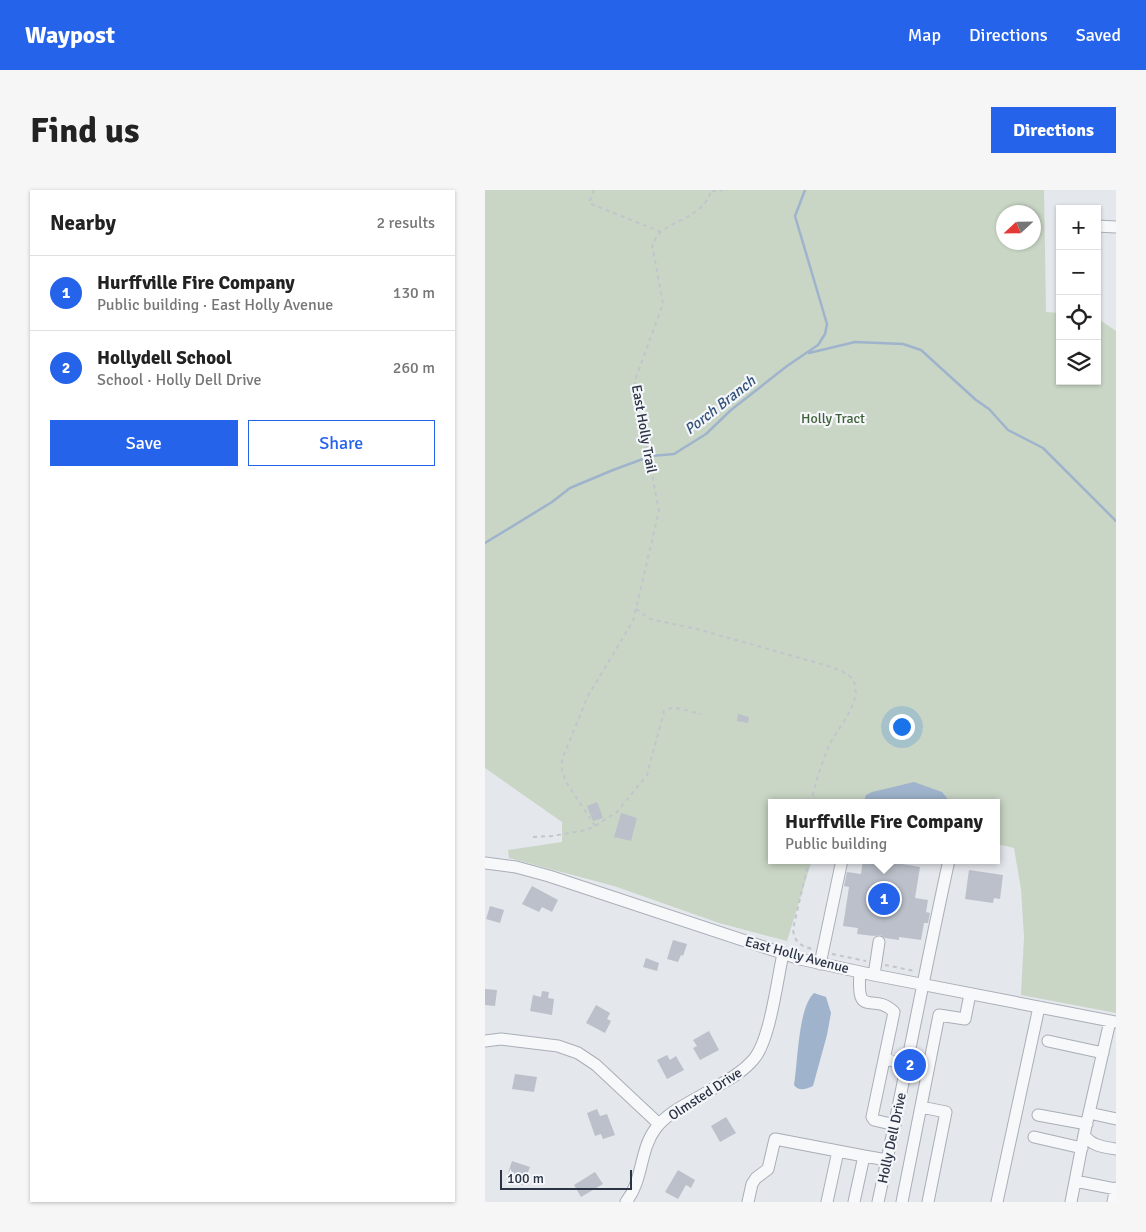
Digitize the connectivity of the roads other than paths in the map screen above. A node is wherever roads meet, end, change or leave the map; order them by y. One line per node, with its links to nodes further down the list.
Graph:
1 (1101, 226): 2 (street)
2 (1116, 227)
3 (485, 863): 7 (street, East Holly Avenue)
4 (841, 864): 8 (street)
5 (948, 864): 11 (street, Holly Dell Drive)
6 (879, 942): 10 (street)
7 (783, 954): 8 (street, East Holly Avenue); 24 (street, Olmsted Drive)
8 (820, 964): 9 (street, East Holly Avenue)
9 (860, 972): 10 (street, East Holly Avenue); 18 (street)
10 (874, 975): 11 (street, East Holly Avenue)
11 (921, 984): 12 (street, East Holly Avenue); 19 (street, Holly Dell Drive)
12 (970, 994): 13 (street, East Holly Avenue); 20 (street)
13 (1039, 1007): 14 (street, East Holly Avenue); 42 (street)
14 (1113, 1021): 17 (street)
15 (485, 1041): 24 (street)
16 (1048, 1041): 17 (street)
17 (1108, 1050): 25 (street)
18 (885, 1059): 19 (street); 26 (street)
19 (907, 1065): 20 (street); 26 (street, Holly Dell Drive)
20 (928, 1070): 21 (street)
21 (921, 1107): 40 (street); 41 (street)
22 (1038, 1115): 25 (street)
23 (1116, 1119): 25 (street)
24 (659, 1124): 35 (street, Olmsted Drive)
25 (1087, 1124): 28 (street); 29 (street)
26 (895, 1125): 32 (street, Holly Dell Drive)
27 (1035, 1137): 28 (street)
28 (1081, 1148): 33 (street)
29 (1116, 1149)
30 (838, 1150): 31 (street); 36 (street); 37 (street)
31 (864, 1156): 32 (street); 38 (street)
32 (887, 1160): 39 (street, Holly Dell Drive)
33 (1075, 1181): 34 (street); 43 (street)
34 (1116, 1189): 44 (street)
35 (626, 1202)
36 (748, 1202)
37 (827, 1202)
38 (854, 1202)
39 (878, 1202)
40 (902, 1202)
41 (928, 1202)
42 (997, 1202)
43 (1071, 1202)
44 (1113, 1202)

